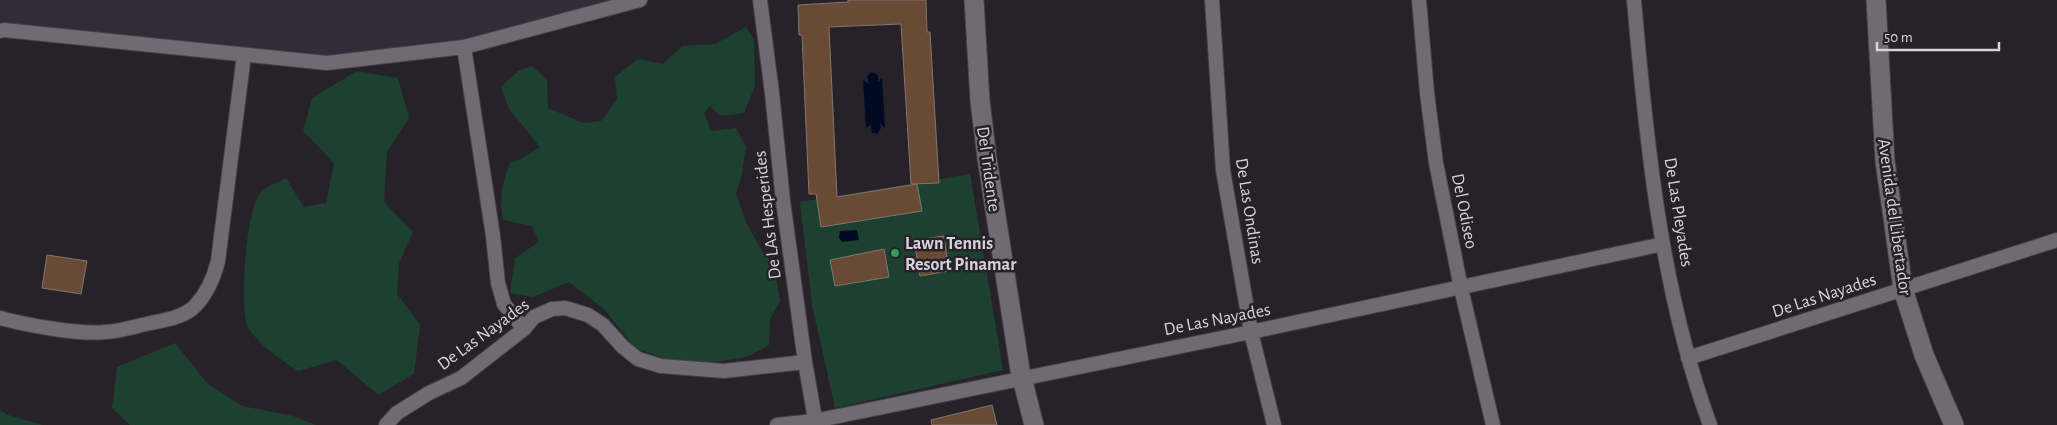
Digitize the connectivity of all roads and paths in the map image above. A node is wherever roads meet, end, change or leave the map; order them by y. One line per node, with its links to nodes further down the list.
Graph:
1 (640, 0): 9 (street)
2 (760, 0): 19 (street, De LAs Hesperides)
3 (974, 0): 20 (main road, Del Tridente)
4 (1212, 0): 17 (street, De Las Ondinas)
5 (1419, 0): 13 (street, Del Odiseo)
6 (1634, 0): 12 (street, De Las Pleyades)
7 (1876, 0): 14 (main road, Avenida del Libertador)
8 (0, 31): 10 (street)
9 (464, 46): 10 (street); 16 (street)
10 (244, 55): 15 (street)
11 (2057, 240): 14 (street, De Las Nayades)
12 (1663, 244): 13 (street, De Las Nayades); 18 (street, De Las Pleyades)
13 (1461, 288): 17 (street, De Las Nayades); 26 (street, Del Odiseo)
14 (1903, 290): 18 (street, De Las Nayades); 28 (main road, Avenida del Libertador)
15 (0, 318)
16 (524, 329): 19 (street, De Las Nayades); 22 (street, De Las Nayades)
17 (1251, 332): 20 (street, De Las Nayades); 25 (street, De Las Ondinas)
18 (1688, 358): 27 (street, De Las Pleyades)
19 (805, 362): 21 (street, De LAs Hesperides)
20 (1022, 377): 21 (street, De Las Nayades); 24 (main road, Del Tridente)
21 (815, 423): 23 (street, De Las Nayades)
22 (386, 425)
23 (777, 425)
24 (1034, 425)
25 (1274, 425)
26 (1493, 425)
27 (1710, 425)
28 (1954, 425)

